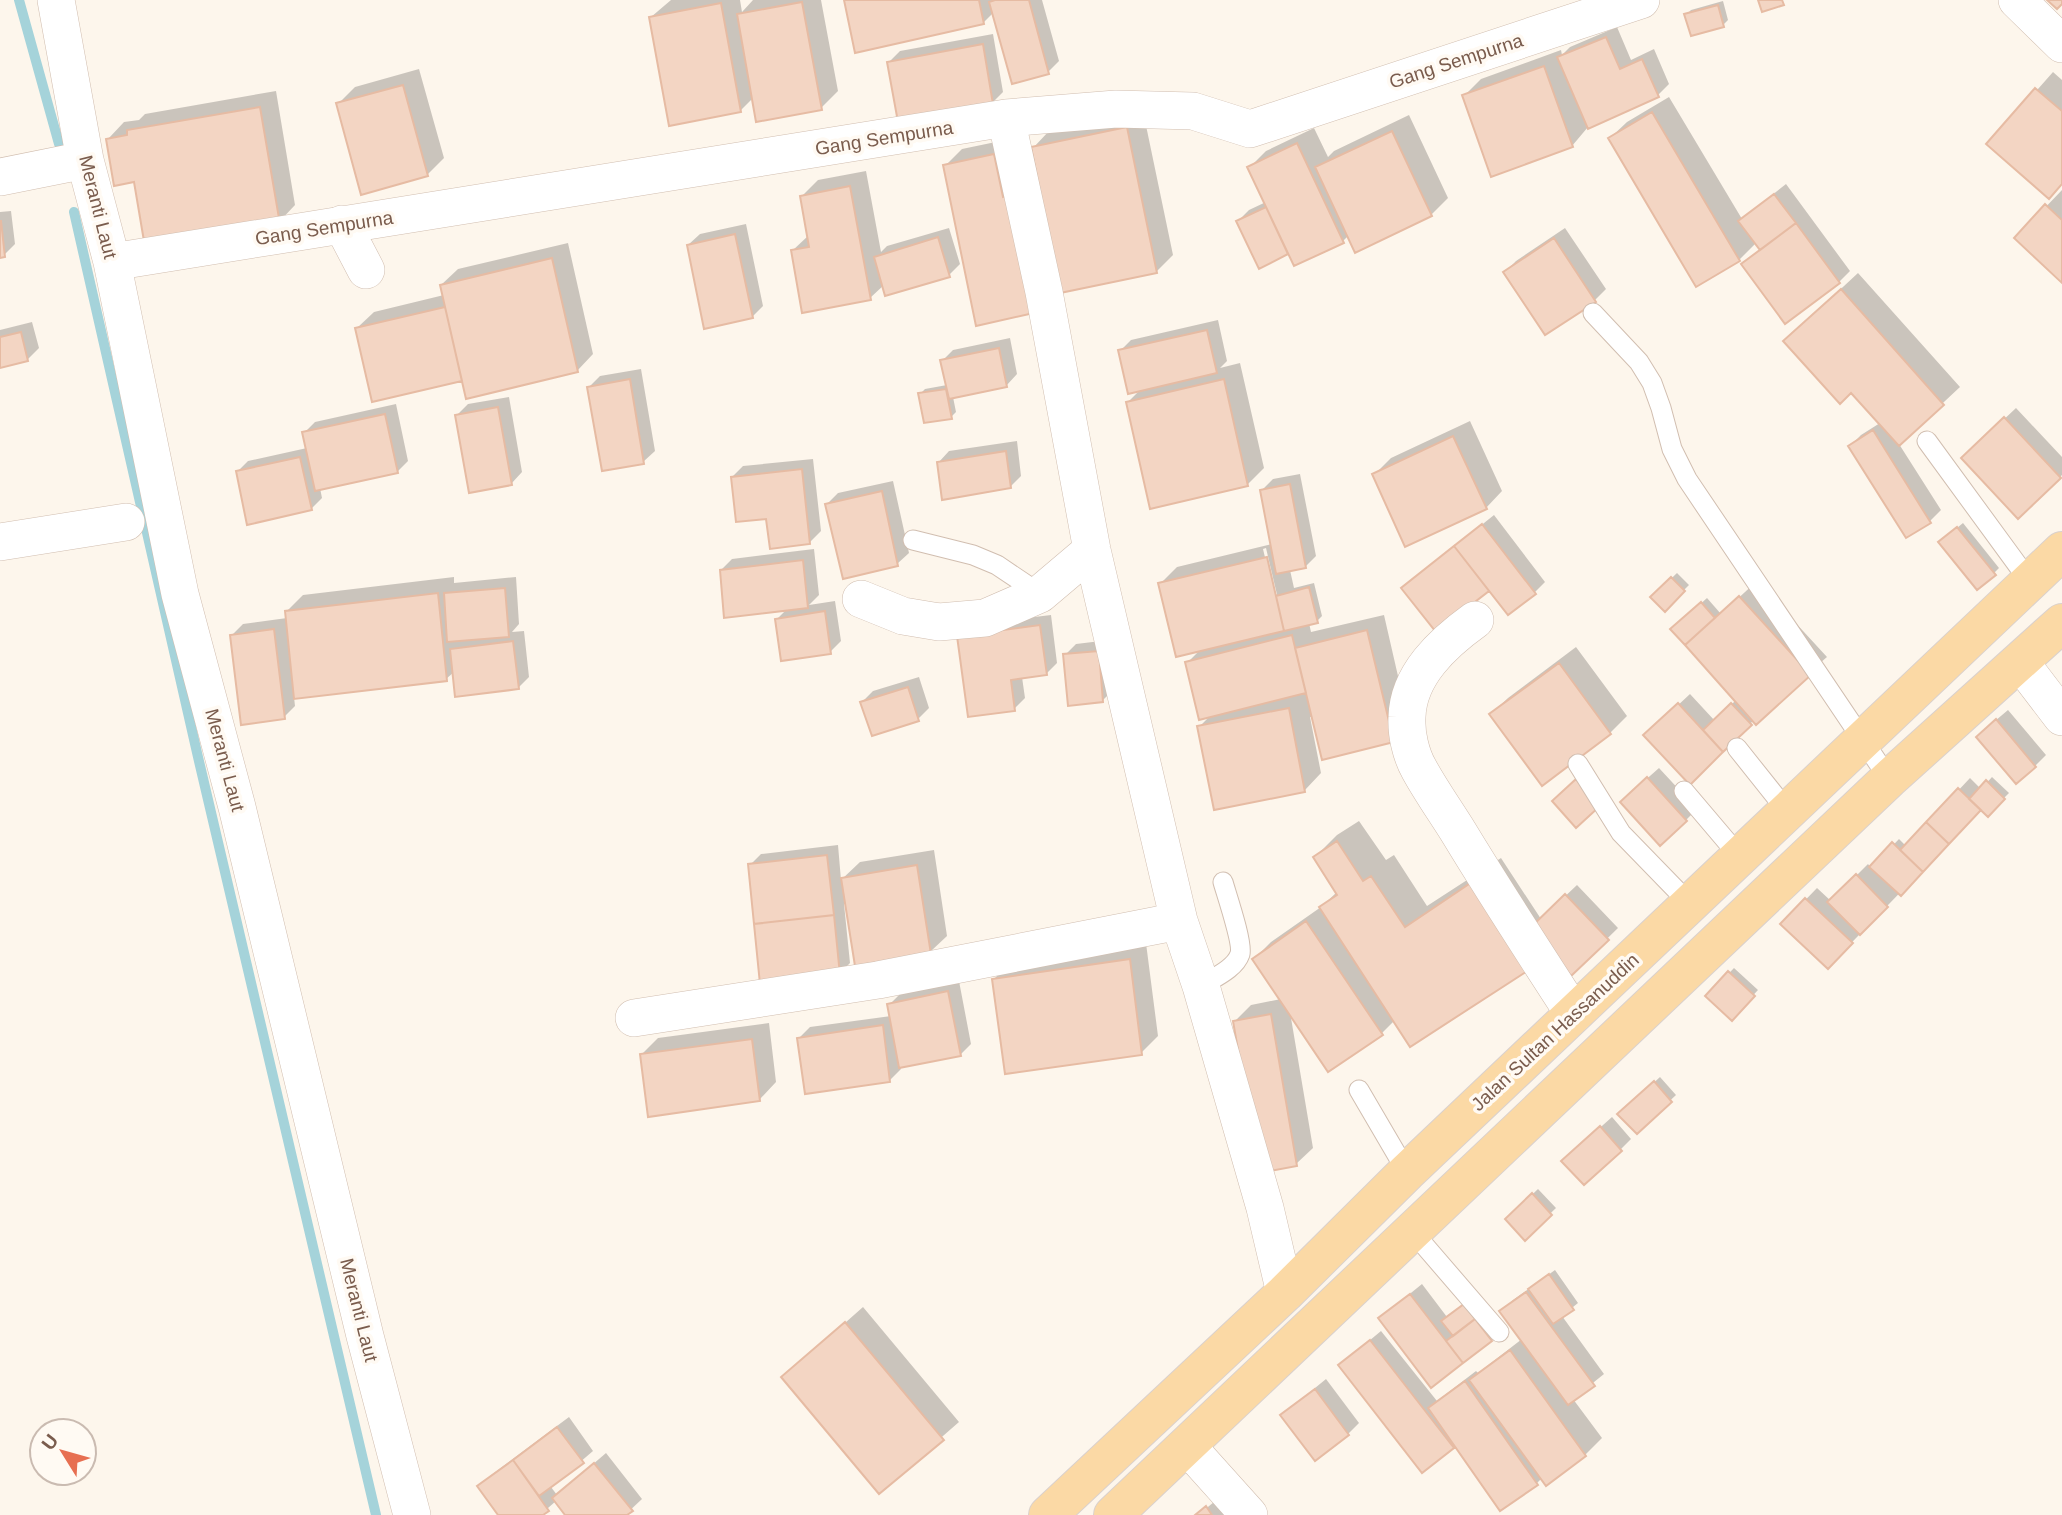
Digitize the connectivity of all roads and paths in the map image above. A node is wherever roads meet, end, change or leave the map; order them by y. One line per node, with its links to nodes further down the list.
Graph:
1 (57, 0): 6 (street, Meranti Laut)
2 (1641, 0): 5 (street, Gang Sempurna)
3 (2017, 0): 4 (street)
4 (2062, 44)
5 (1006, 118): 8 (street, Gang Sempurna); 16 (street)
6 (85, 160): 7 (street); 9 (street, Meranti Laut)
7 (0, 177)
8 (342, 224): 9 (street, Gang Sempurna); 10 (street)
9 (112, 262): 44 (street, Meranti Laut)
10 (366, 270)
11 (1593, 313): 25 (lane)
12 (1927, 440): 18 (lane)
13 (126, 522): 15 (street)
14 (913, 540): 19 (lane)
15 (0, 542)
16 (1091, 550): 19 (street); 34 (street)
17 (2062, 551): 18 (main road, Jalan Sultan Hassanuddin)
18 (2030, 582): 25 (main road, Jalan Sultan Hassanuddin)
19 (1040, 594): 20 (street)
20 (861, 599)
21 (1475, 620): 36 (street)
22 (2062, 623): 23 (main road)
23 (2020, 662): 24 (street); 28 (main road)
24 (2062, 718)
25 (1863, 741): 28 (lane); 30 (main road, Jalan Sultan Hassanuddin)
26 (1737, 748): 30 (lane)
27 (1578, 764): 33 (lane)
28 (1889, 779): 40 (main road)
29 (1684, 791): 31 (lane)
30 (1788, 812): 31 (main road, Jalan Sultan Hassanuddin)
31 (1740, 857): 33 (main road, Jalan Sultan Hassanuddin)
32 (1223, 883): 35 (lane)
33 (1690, 904): 36 (main road, Jalan Sultan Hassanuddin)
34 (1179, 921): 35 (street); 37 (street)
35 (1201, 986): 41 (street)
36 (1574, 1014): 39 (main road, Jalan Sultan Hassanuddin)
37 (634, 1017)
38 (1359, 1090): 39 (lane)
39 (1407, 1172): 41 (main road, Jalan Sultan Hassanuddin)
40 (1412, 1231): 42 (lane); 43 (main road)
41 (1285, 1293): 45 (main road, Jalan Sultan Hassanuddin)
42 (1499, 1332)
43 (1187, 1446): 46 (main road); 47 (street)
44 (412, 1515)
45 (1048, 1515)
46 (1113, 1515)
47 (1249, 1515)

